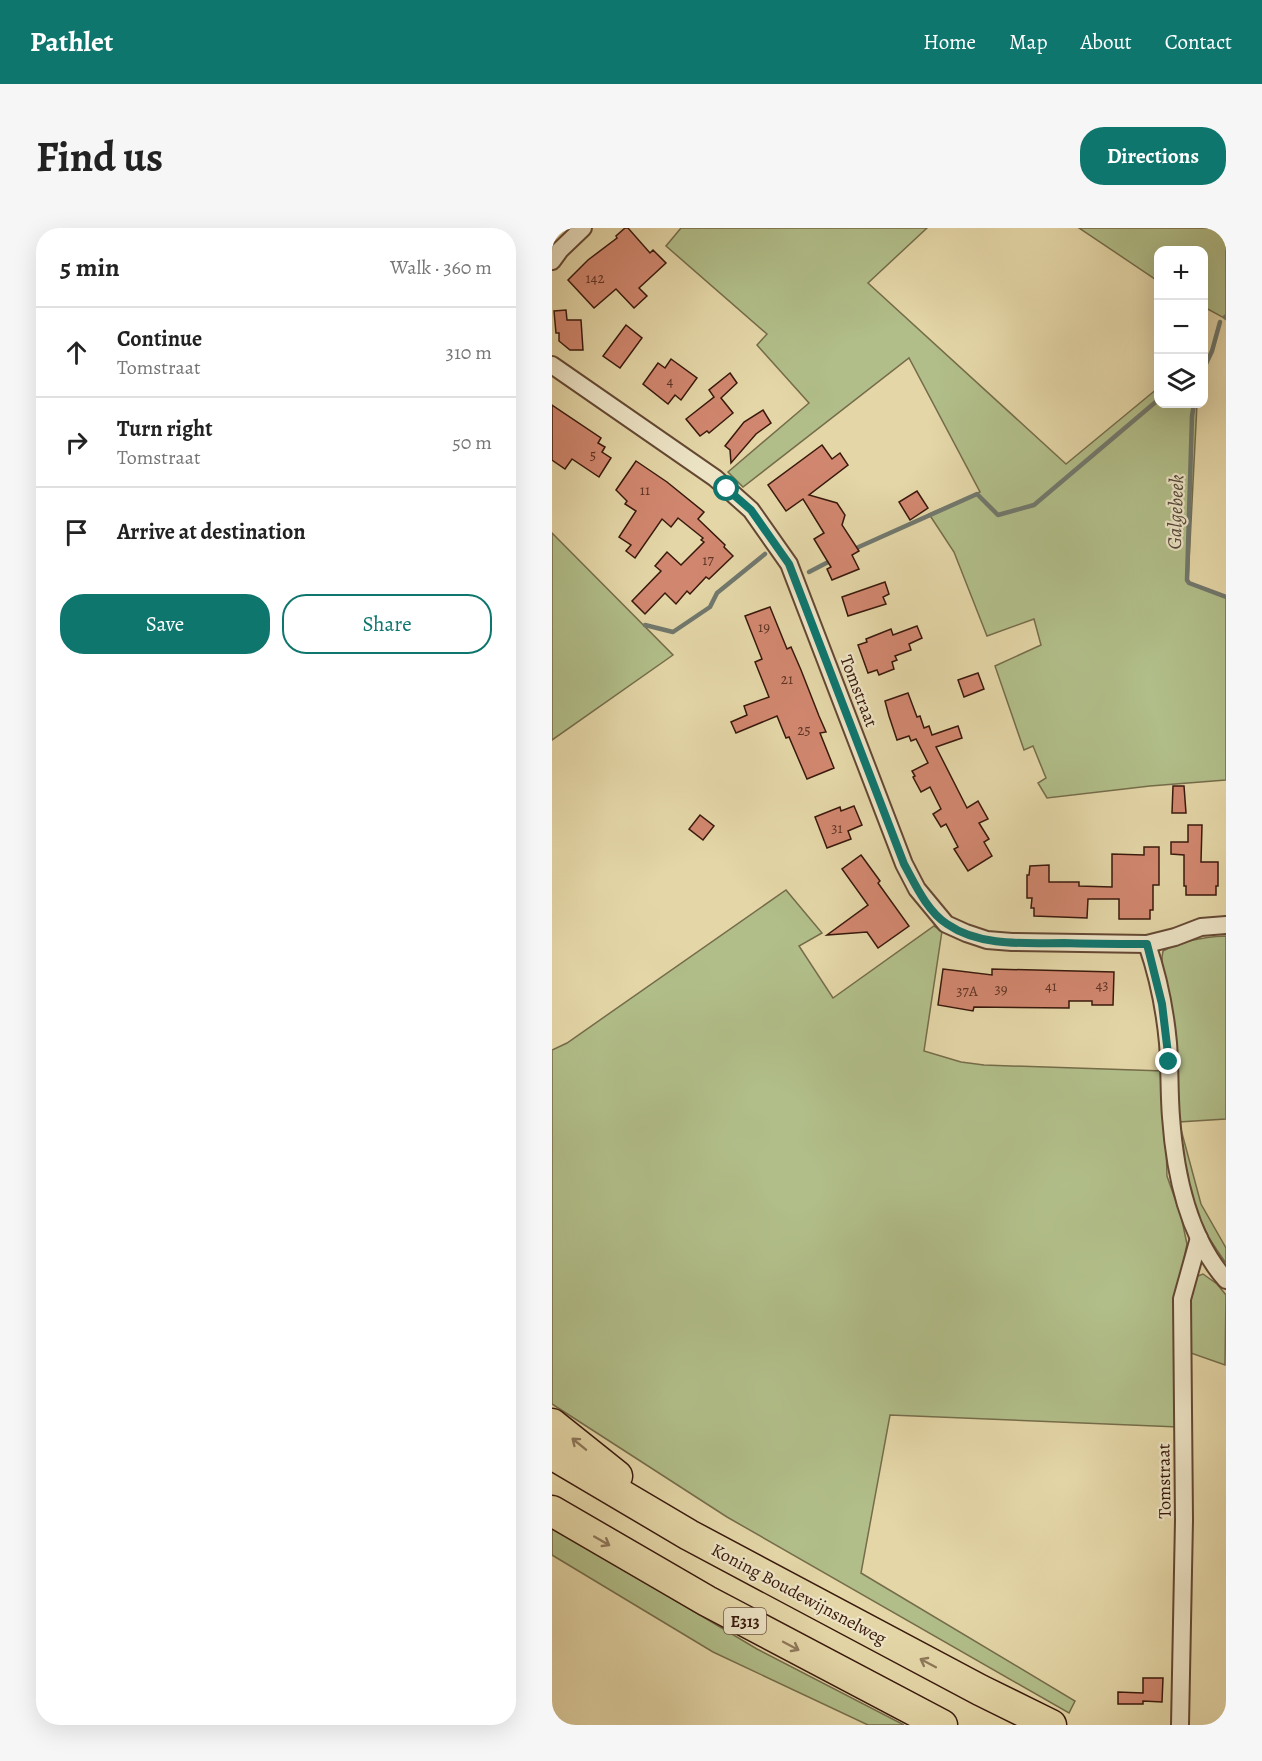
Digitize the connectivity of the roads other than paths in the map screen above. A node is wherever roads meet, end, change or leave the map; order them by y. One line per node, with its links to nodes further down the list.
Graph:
1 (583, 228): 2 (street)
2 (552, 261)
3 (552, 365): 5 (street, Tomstraat)
4 (1226, 925): 5 (street, Tomstraat)
5 (1147, 944): 6 (street)
6 (1199, 1239): 7 (street); 14 (street, Tomstraat)
7 (1226, 1280)
8 (552, 1424): 11 (highway, one-way to 8)
9 (552, 1454): 11 (highway, Koning Boudewijnsnelweg)
10 (552, 1511): 12 (highway, E313, one-way to 12)
11 (689, 1535): 13 (highway, Koning Boudewijnsnelweg, one-way to 11)
12 (942, 1725)
13 (1051, 1725)
14 (1180, 1725)

